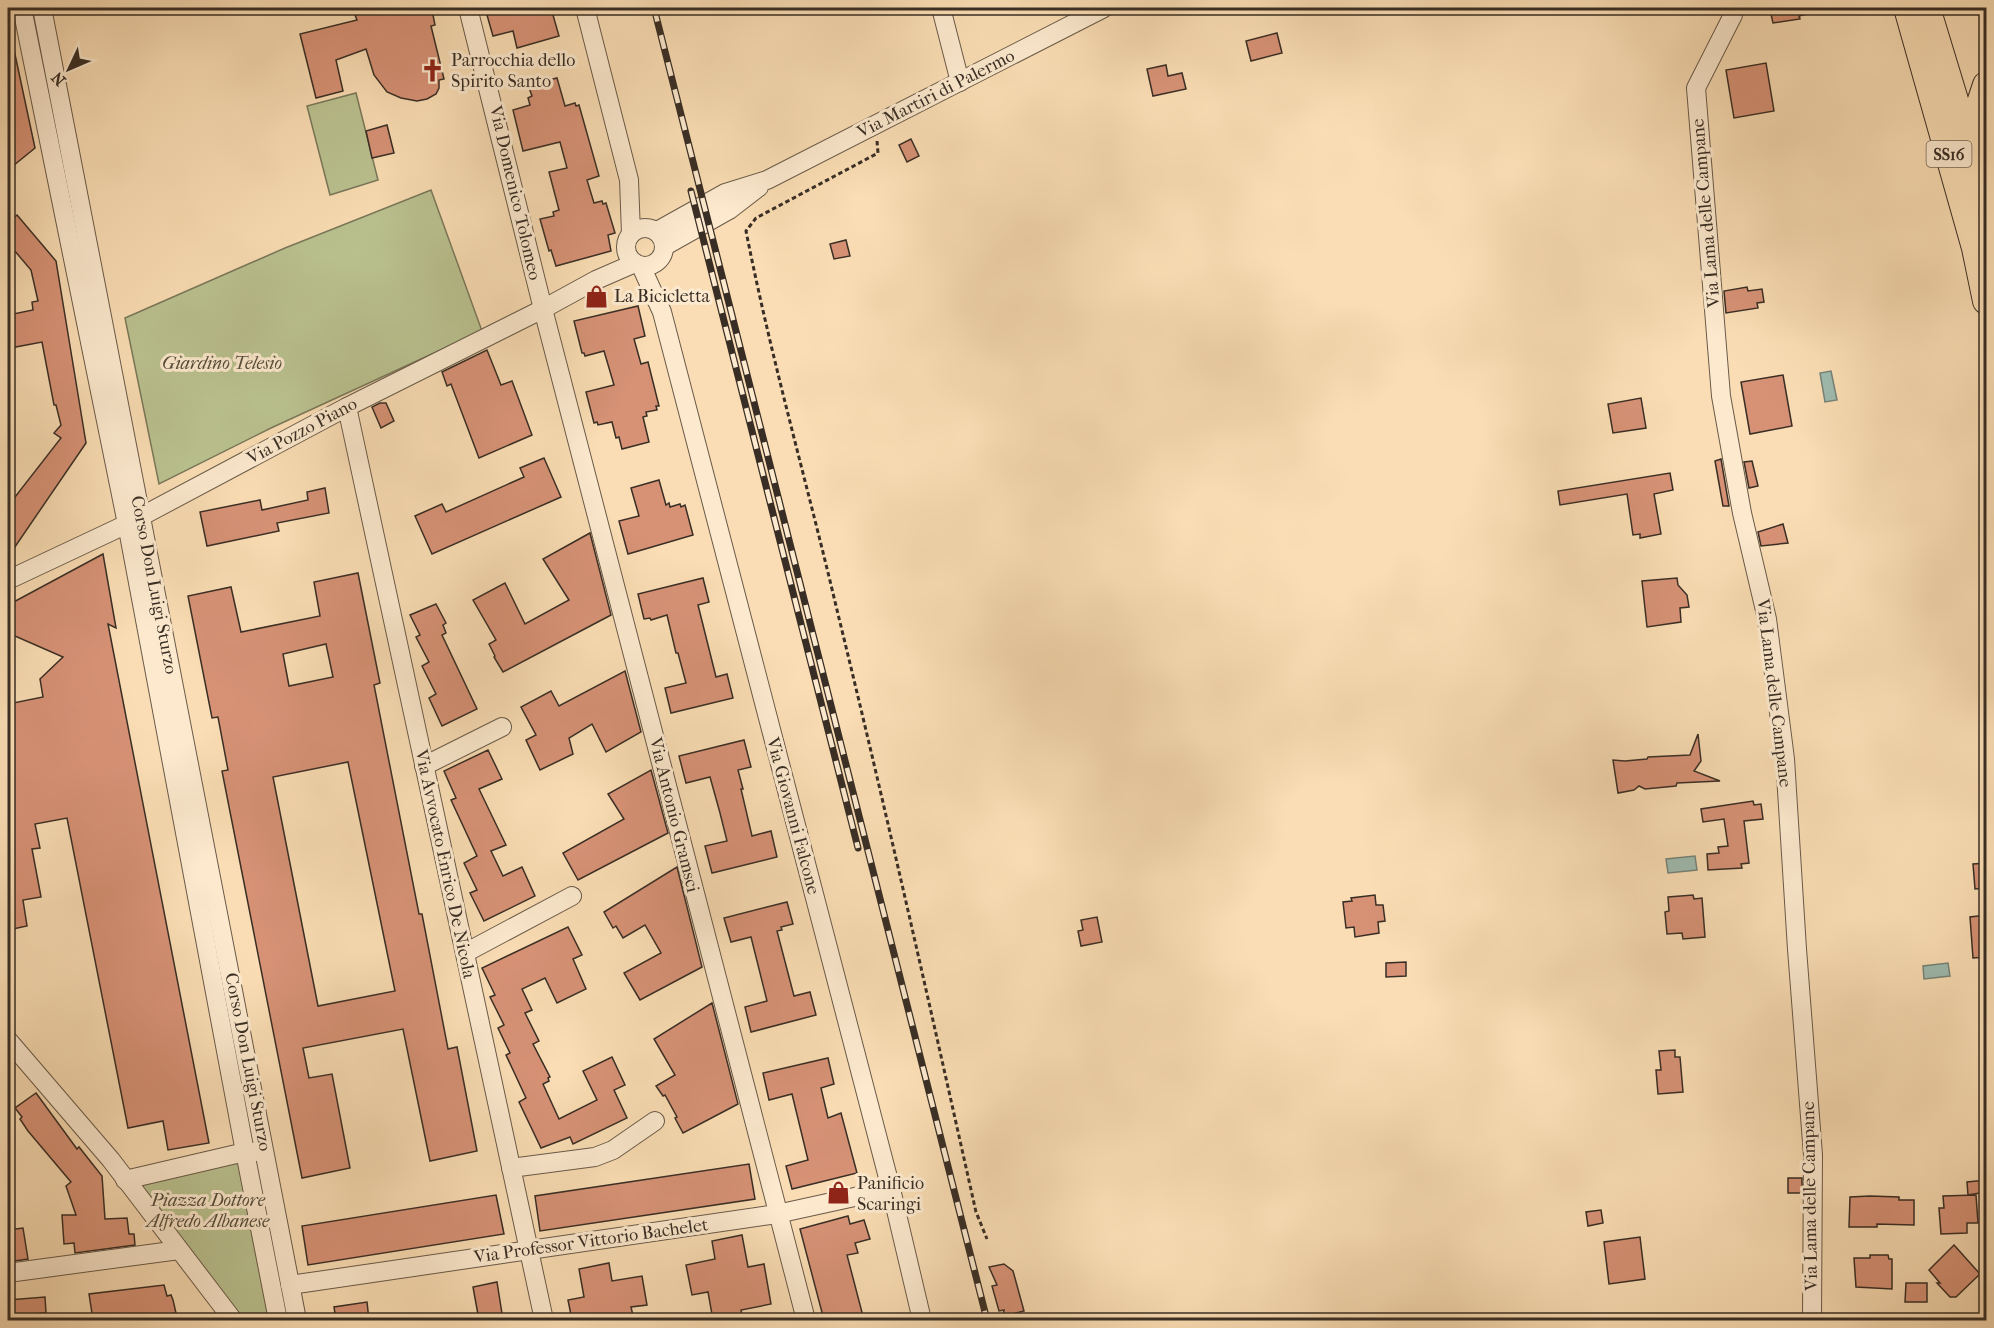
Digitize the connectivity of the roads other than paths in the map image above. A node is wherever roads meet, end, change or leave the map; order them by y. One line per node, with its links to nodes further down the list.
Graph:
1 (22, 8): 22 (street, Corso Don Luigi Sturzo)
2 (42, 8): 22 (street, Corso Don Luigi Sturzo)
3 (468, 8): 19 (street, Via Domenico Tolomeo)
4 (585, 8): 13 (street)
5 (941, 8): 10 (street)
6 (1104, 8): 10 (street, Via Martiri di Palermo)
7 (1732, 8): 46 (street, Via Lama delle Campane)
8 (1907, 8): 18 (highway, SS16)
9 (1928, 8): 15 (highway, SS16)
10 (960, 82): 14 (street, Via Martiri di Palermo)
11 (1986, 85): 12 (highway, SS16)
12 (1986, 165)
13 (629, 180): 16 (street, Via Giovanni Falcone); 17 (street)
14 (767, 180): 16 (street, Via Pozzo Piano)
15 (1986, 202)
16 (658, 241): 17 (street, Via Pozzo Piano); 17 (street, Via Pozzo Piano); 20 (street, Via Giovanni Falcone)
17 (633, 253): 19 (street, Via Pozzo Piano); 20 (street, Via Giovanni Falcone)
18 (1986, 301)
19 (543, 309): 21 (street, Via Pozzo Piano); 35 (street, Via Antonio Gramsci)
20 (662, 312): 34 (street, Via Giovanni Falcone)
21 (347, 407): 22 (street, Via Pozzo Piano); 25 (street, Via Avvocato Enrico De Nicola)
22 (134, 520): 23 (street, Via Pozzo Piano); 30 (street, Corso Don Luigi Sturzo); 31 (street, Corso Don Luigi Sturzo)
23 (8, 580)
24 (502, 727): 25 (street)
25 (424, 766): 27 (street, Via Avvocato Enrico De Nicola)
26 (572, 897): 27 (street)
27 (465, 953): 32 (street, Via Avvocato Enrico De Nicola)
28 (8, 1040): 33 (street)
29 (655, 1121): 32 (street)
30 (245, 1152): 31 (street); 33 (street); 41 (street)
31 (267, 1161): 39 (street)
32 (511, 1168): 37 (street, Via Avvocato Enrico De Nicola)
33 (125, 1180): 36 (street)
34 (891, 1189): 35 (street, Via Professor Vittorio Bachelet); 45 (street, Via Giovanni Falcone)
35 (777, 1214): 37 (street, Via Professor Vittorio Bachelet); 44 (street, Via Antonio Gramsci)
36 (179, 1250): 38 (street); 40 (street)
37 (528, 1250): 39 (street, Via Professor Vittorio Bachelet); 43 (street, Via Avvocato Enrico De Nicola)
38 (8, 1273)
39 (290, 1285): 42 (street)
40 (230, 1320)
41 (278, 1320)
42 (297, 1320)
43 (544, 1320)
44 (806, 1320)
45 (922, 1320)
46 (1812, 1320)

